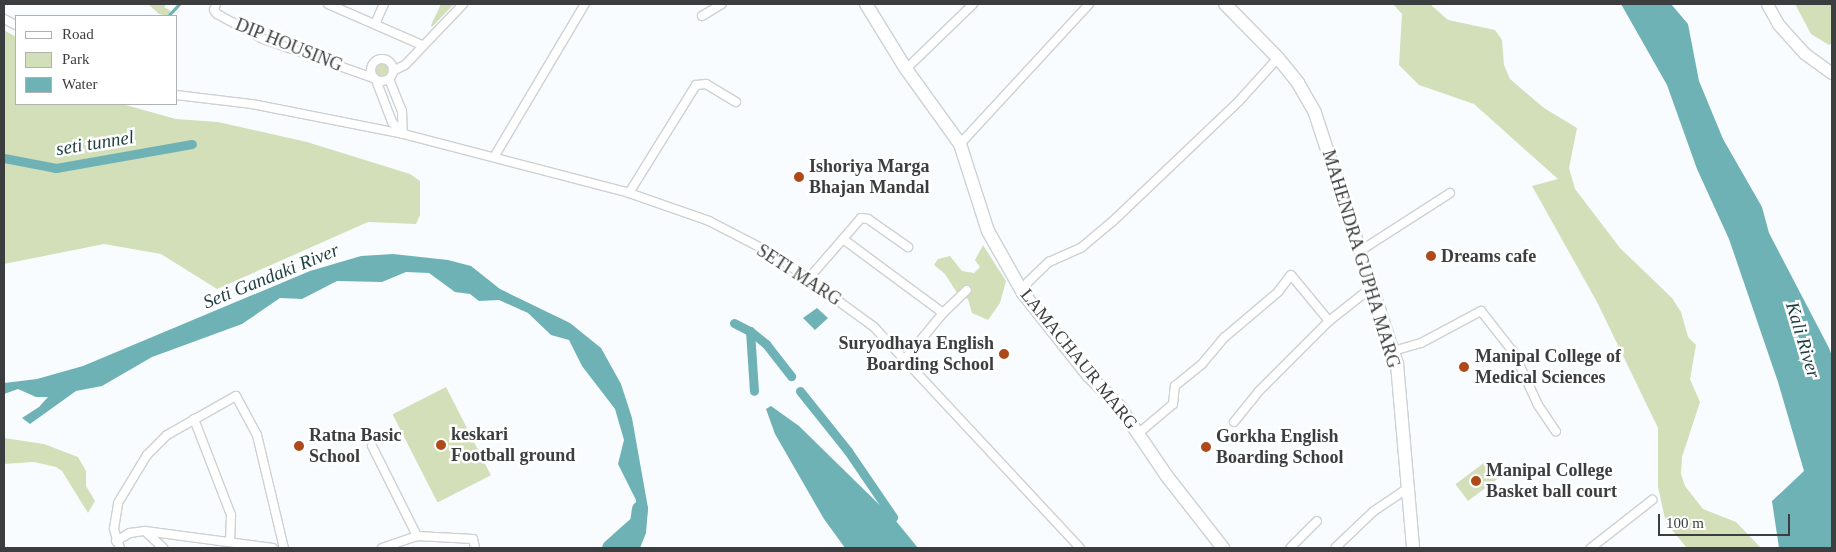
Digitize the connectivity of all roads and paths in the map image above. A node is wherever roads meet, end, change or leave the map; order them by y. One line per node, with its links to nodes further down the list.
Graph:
1 (216, 4): 19 (street, DIP HOUSING)
2 (328, 4): 13 (street)
3 (384, 4): 13 (street)
4 (463, 4): 14 (street)
5 (586, 4): 24 (street)
6 (722, 4): 12 (street)
7 (866, 4): 16 (main road, LAMACHAUR MARG)
8 (973, 4): 16 (street)
9 (1089, 4): 23 (street)
10 (1224, 4): 15 (main road, MAHENDRA GUPHA MARG)
11 (1767, 4): 17 (main road)
12 (702, 16)
13 (375, 24): 14 (street)
14 (422, 45): 18 (street)
15 (1278, 58): 29 (main road, MAHENDRA GUPHA MARG); 33 (street)
16 (906, 69): 23 (main road, LAMACHAUR MARG)
17 (1832, 73)
18 (391, 75): 19 (street); 19 (street); 22 (street)
19 (374, 79): 22 (street)
20 (178, 95): 22 (street, SETI MARG)
21 (736, 102): 25 (street)
22 (403, 134): 24 (street, SETI MARG)
23 (960, 144): 33 (main road, LAMACHAUR MARG)
24 (494, 157): 25 (street, SETI MARG)
25 (628, 193): 30 (street, SETI MARG)
26 (1450, 193): 29 (street)
27 (843, 239): 28 (street); 30 (street); 34 (street)
28 (908, 247)
29 (1360, 251): 31 (main road, MAHENDRA GUPHA MARG)
30 (809, 278): 37 (street, SETI MARG)
31 (1371, 288): 35 (street); 36 (main road, MAHENDRA GUPHA MARG)
32 (967, 290): 34 (street)
33 (1023, 294): 40 (main road, LAMACHAUR MARG)
34 (943, 313): 37 (street)
35 (1329, 321): 39 (street); 40 (street)
36 (1393, 351): 41 (street); 43 (main road, MAHENDRA GUPHA MARG)
37 (905, 359): 50 (street, SETI MARG)
38 (194, 419): 48 (street); 49 (street); 54 (street)
39 (1234, 422)
40 (1140, 432): 57 (main road, LAMACHAUR MARG)
41 (1556, 432)
42 (372, 446): 47 (street)
43 (1407, 489): 51 (street); 59 (main road, MAHENDRA GUPHA MARG)
44 (1652, 500): 60 (street)
45 (1317, 521): 58 (street)
46 (146, 531): 48 (street); 49 (street); 52 (street)
47 (417, 536): 55 (street); 56 (street)
48 (230, 540): 53 (street)
49 (118, 545)
50 (1078, 547)
51 (1336, 547)
52 (163, 548)
53 (273, 548)
54 (284, 548)
55 (382, 548)
56 (475, 548)
57 (1223, 548)
58 (1290, 548)
59 (1414, 548)
60 (1591, 548)

